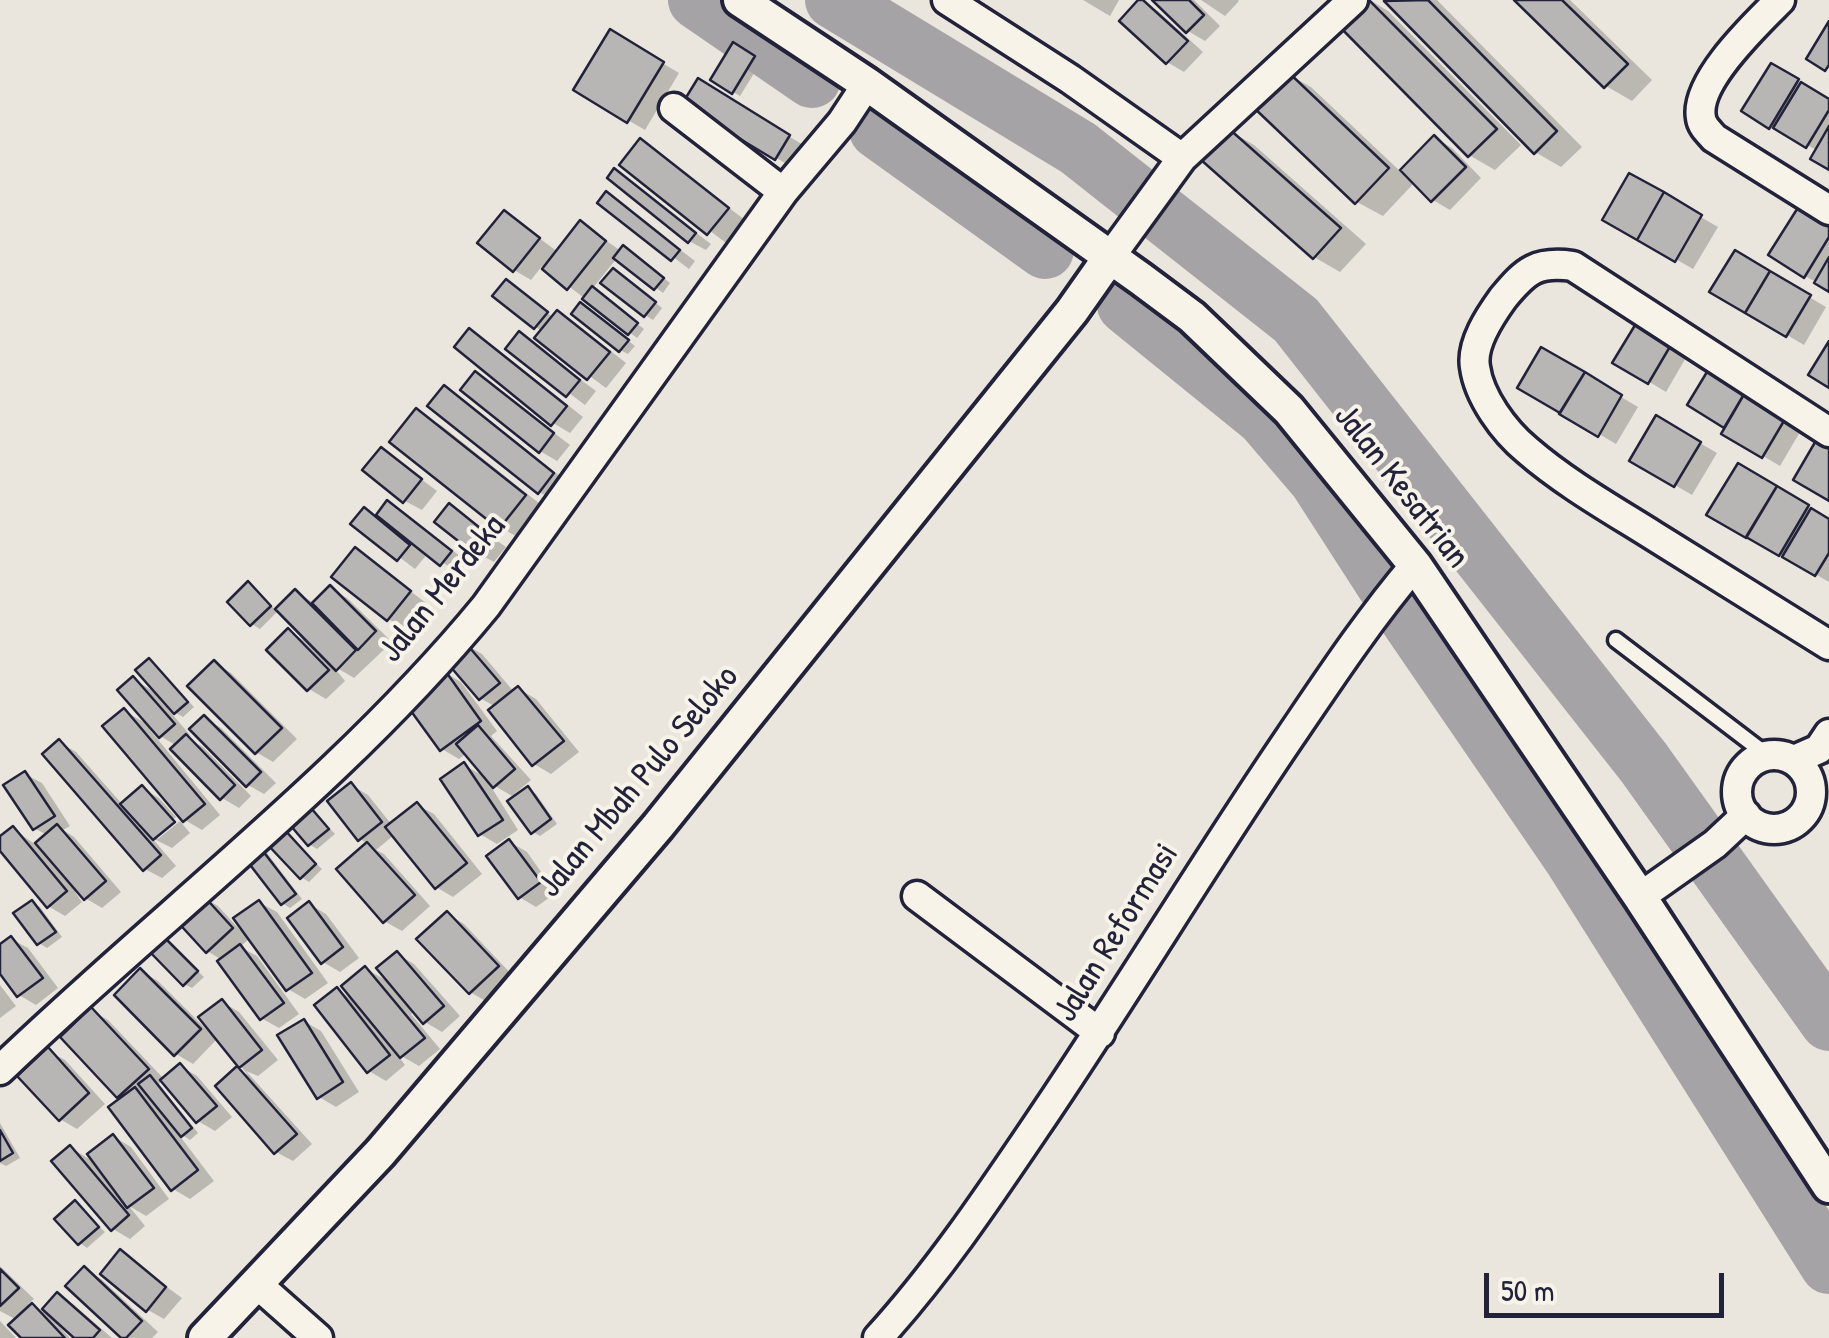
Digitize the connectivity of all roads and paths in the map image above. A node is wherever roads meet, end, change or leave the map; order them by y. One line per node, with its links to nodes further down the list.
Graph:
1 (740, 0): 5 (street, Jalan Kesatrian)
2 (948, 0): 7 (street)
3 (1353, 0): 7 (street)
4 (1780, 0): 9 (street)
5 (854, 102): 8 (street, Jalan Merdeka); 10 (street, Jalan Kesatrian)
6 (674, 108): 8 (street)
7 (1174, 168): 10 (street)
8 (783, 192): 22 (street, Jalan Merdeka)
9 (1829, 210)
10 (1111, 257): 12 (street, Jalan Kesatrian); 24 (street, Jalan Mbah Pulo Seloko)
11 (1829, 432): 14 (street)
12 (1407, 574): 19 (street, Jalan Kesatrian); 21 (street, Jalan Reformasi)
13 (1616, 640): 16 (lane)
14 (1829, 645)
15 (1829, 734): 16 (street)
16 (1780, 758): 17 (street); 18 (street)
17 (1820, 796): 18 (street)
18 (1746, 815): 19 (street)
19 (1650, 891): 23 (street, Jalan Kesatrian)
20 (917, 896): 21 (street)
21 (1100, 1033): 27 (street, Jalan Reformasi)
22 (0, 1070)
23 (1829, 1186)
24 (257, 1284): 25 (street, Jalan Mbah Pulo Seloko); 26 (street)
25 (205, 1338)
26 (318, 1338)
27 (878, 1338)

